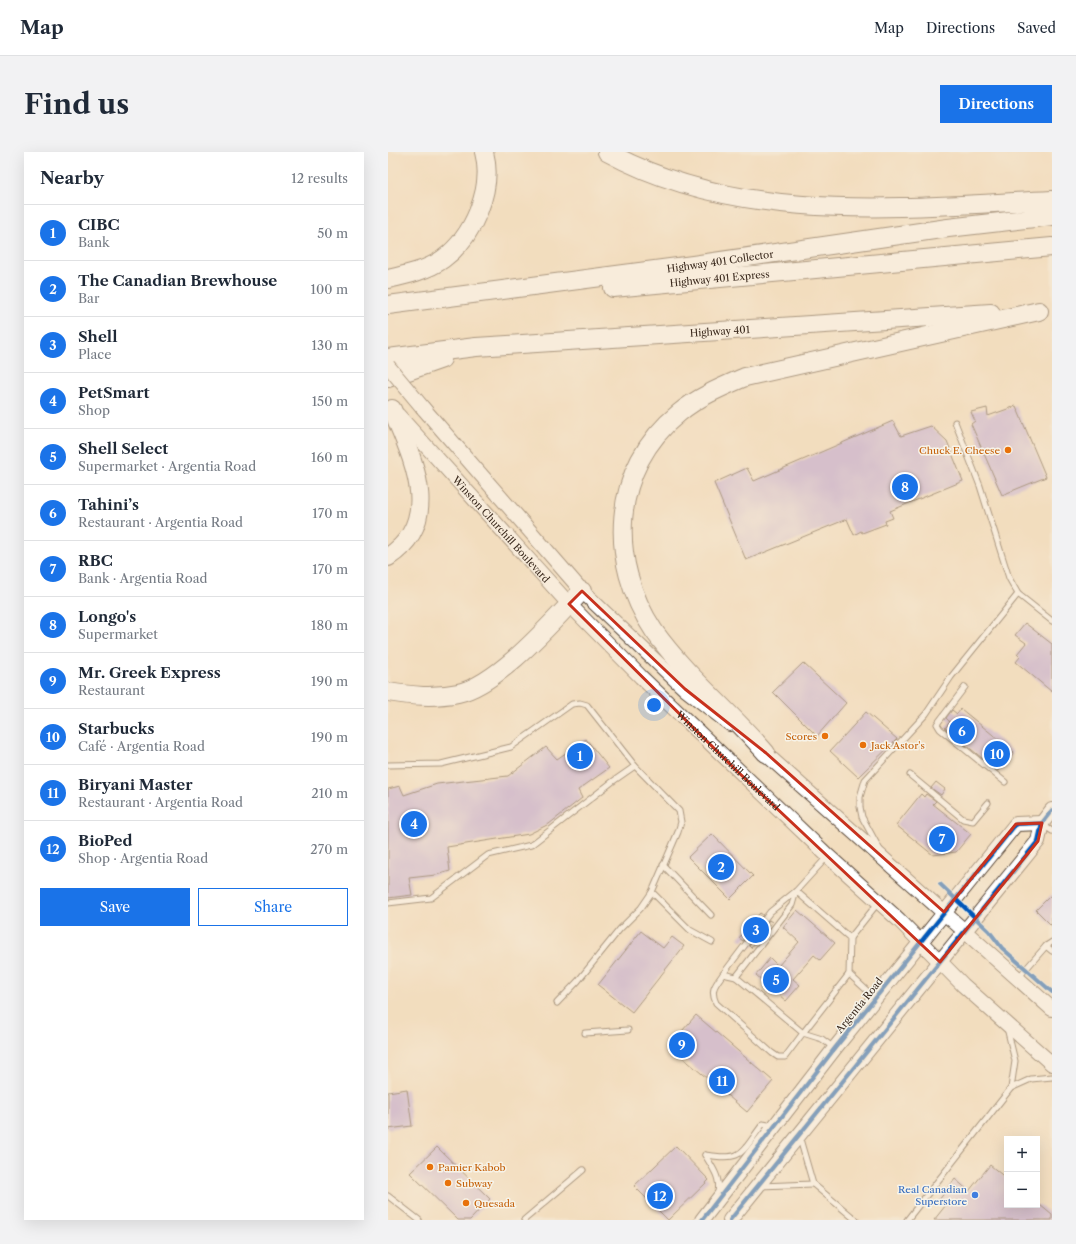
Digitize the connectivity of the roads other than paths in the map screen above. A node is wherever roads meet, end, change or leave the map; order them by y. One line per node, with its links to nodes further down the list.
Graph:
1 (484, 152): 6 (highway)
2 (607, 152): 3 (highway)
3 (1052, 200)
4 (1052, 216): 7 (highway, Highway 401 Collector)
5 (1052, 247): 8 (highway, Highway 401 Express)
6 (388, 279)
7 (388, 305)
8 (388, 309)
9 (1046, 310): 10 (highway, Highway 401); 23 (highway)
10 (476, 347): 11 (highway, Highway 401); 13 (highway)
11 (388, 358)
12 (388, 366): 17 (main road, Winston Churchill Boulevard, bridge)
13 (388, 378)
14 (390, 406): 16 (highway); 19 (main road, Winston Churchill Boulevard)
15 (955, 422): 18 (lane)
16 (388, 557)
17 (582, 591): 19 (highway); 23 (main road, Winston Churchill Boulevard)
18 (1018, 594): 20 (lane); 32 (lane)
19 (569, 604): 22 (highway); 31 (main road, Winston Churchill Boulevard)
20 (1052, 621)
21 (965, 687): 27 (lane)
22 (388, 692)
23 (766, 753): 32 (main road, Winston Churchill Boulevard)
24 (388, 765): 25 (lane)
25 (635, 766): 33 (lane); 37 (lane)
26 (910, 775): 28 (lane)
27 (1005, 782)
28 (988, 803)
29 (1052, 810): 30 (main road)
30 (1047, 827): 38 (main road, Argentia Road); 40 (main road)
31 (828, 856): 34 (lane); 36 (main road, Winston Churchill Boulevard)
32 (885, 859): 38 (main road, Winston Churchill Boulevard)
33 (663, 865): 35 (lane); 39 (lane)
34 (796, 891): 41 (lane); 48 (lane); 50 (lane)
35 (652, 892): 42 (lane); 53 (lane)
36 (879, 902): 41 (lane); 43 (main road, Winston Churchill Boulevard)
37 (388, 903)
38 (944, 912): 40 (main road, Winston Churchill Boulevard); 43 (main road, Argentia Road)
39 (711, 915)
40 (965, 931): 47 (main road); 51 (main road, Winston Churchill Boulevard)
41 (850, 938): 49 (lane)
42 (712, 942)
43 (920, 942): 47 (main road, Winston Churchill Boulevard); 52 (main road, Argentia Road)
44 (1052, 942): 45 (lane)
45 (1046, 946): 46 (lane); 51 (lane)
46 (1052, 951)
47 (940, 962): 55 (main road, Winston Churchill Boulevard); 64 (main road)
48 (723, 974): 50 (lane); 58 (lane)
49 (849, 974): 52 (lane); 58 (lane)
50 (736, 978): 58 (lane)
51 (1018, 978): 54 (main road, Winston Churchill Boulevard)
52 (875, 998): 59 (main road, Argentia Road)
53 (557, 1003)
54 (1052, 1009)
55 (1002, 1020): 60 (main road, Winston Churchill Boulevard); 62 (lane)
56 (628, 1030): 57 (lane)
57 (585, 1033)
58 (803, 1033): 59 (lane)
59 (835, 1048): 63 (main road, Argentia Road)
60 (1052, 1064)
61 (1052, 1077): 62 (lane)
62 (1011, 1088): 74 (lane)
63 (774, 1126): 71 (main road, Argentia Road); 71 (lane)
64 (799, 1136): 66 (lane); 67 (main road)
65 (583, 1170): 70 (lane)
66 (813, 1184): 67 (lane); 73 (lane)
67 (756, 1187): 72 (main road)
68 (388, 1196): 69 (lane)
69 (419, 1220)
70 (524, 1220)
71 (702, 1220)
72 (730, 1220)
73 (856, 1220)
74 (907, 1220)

